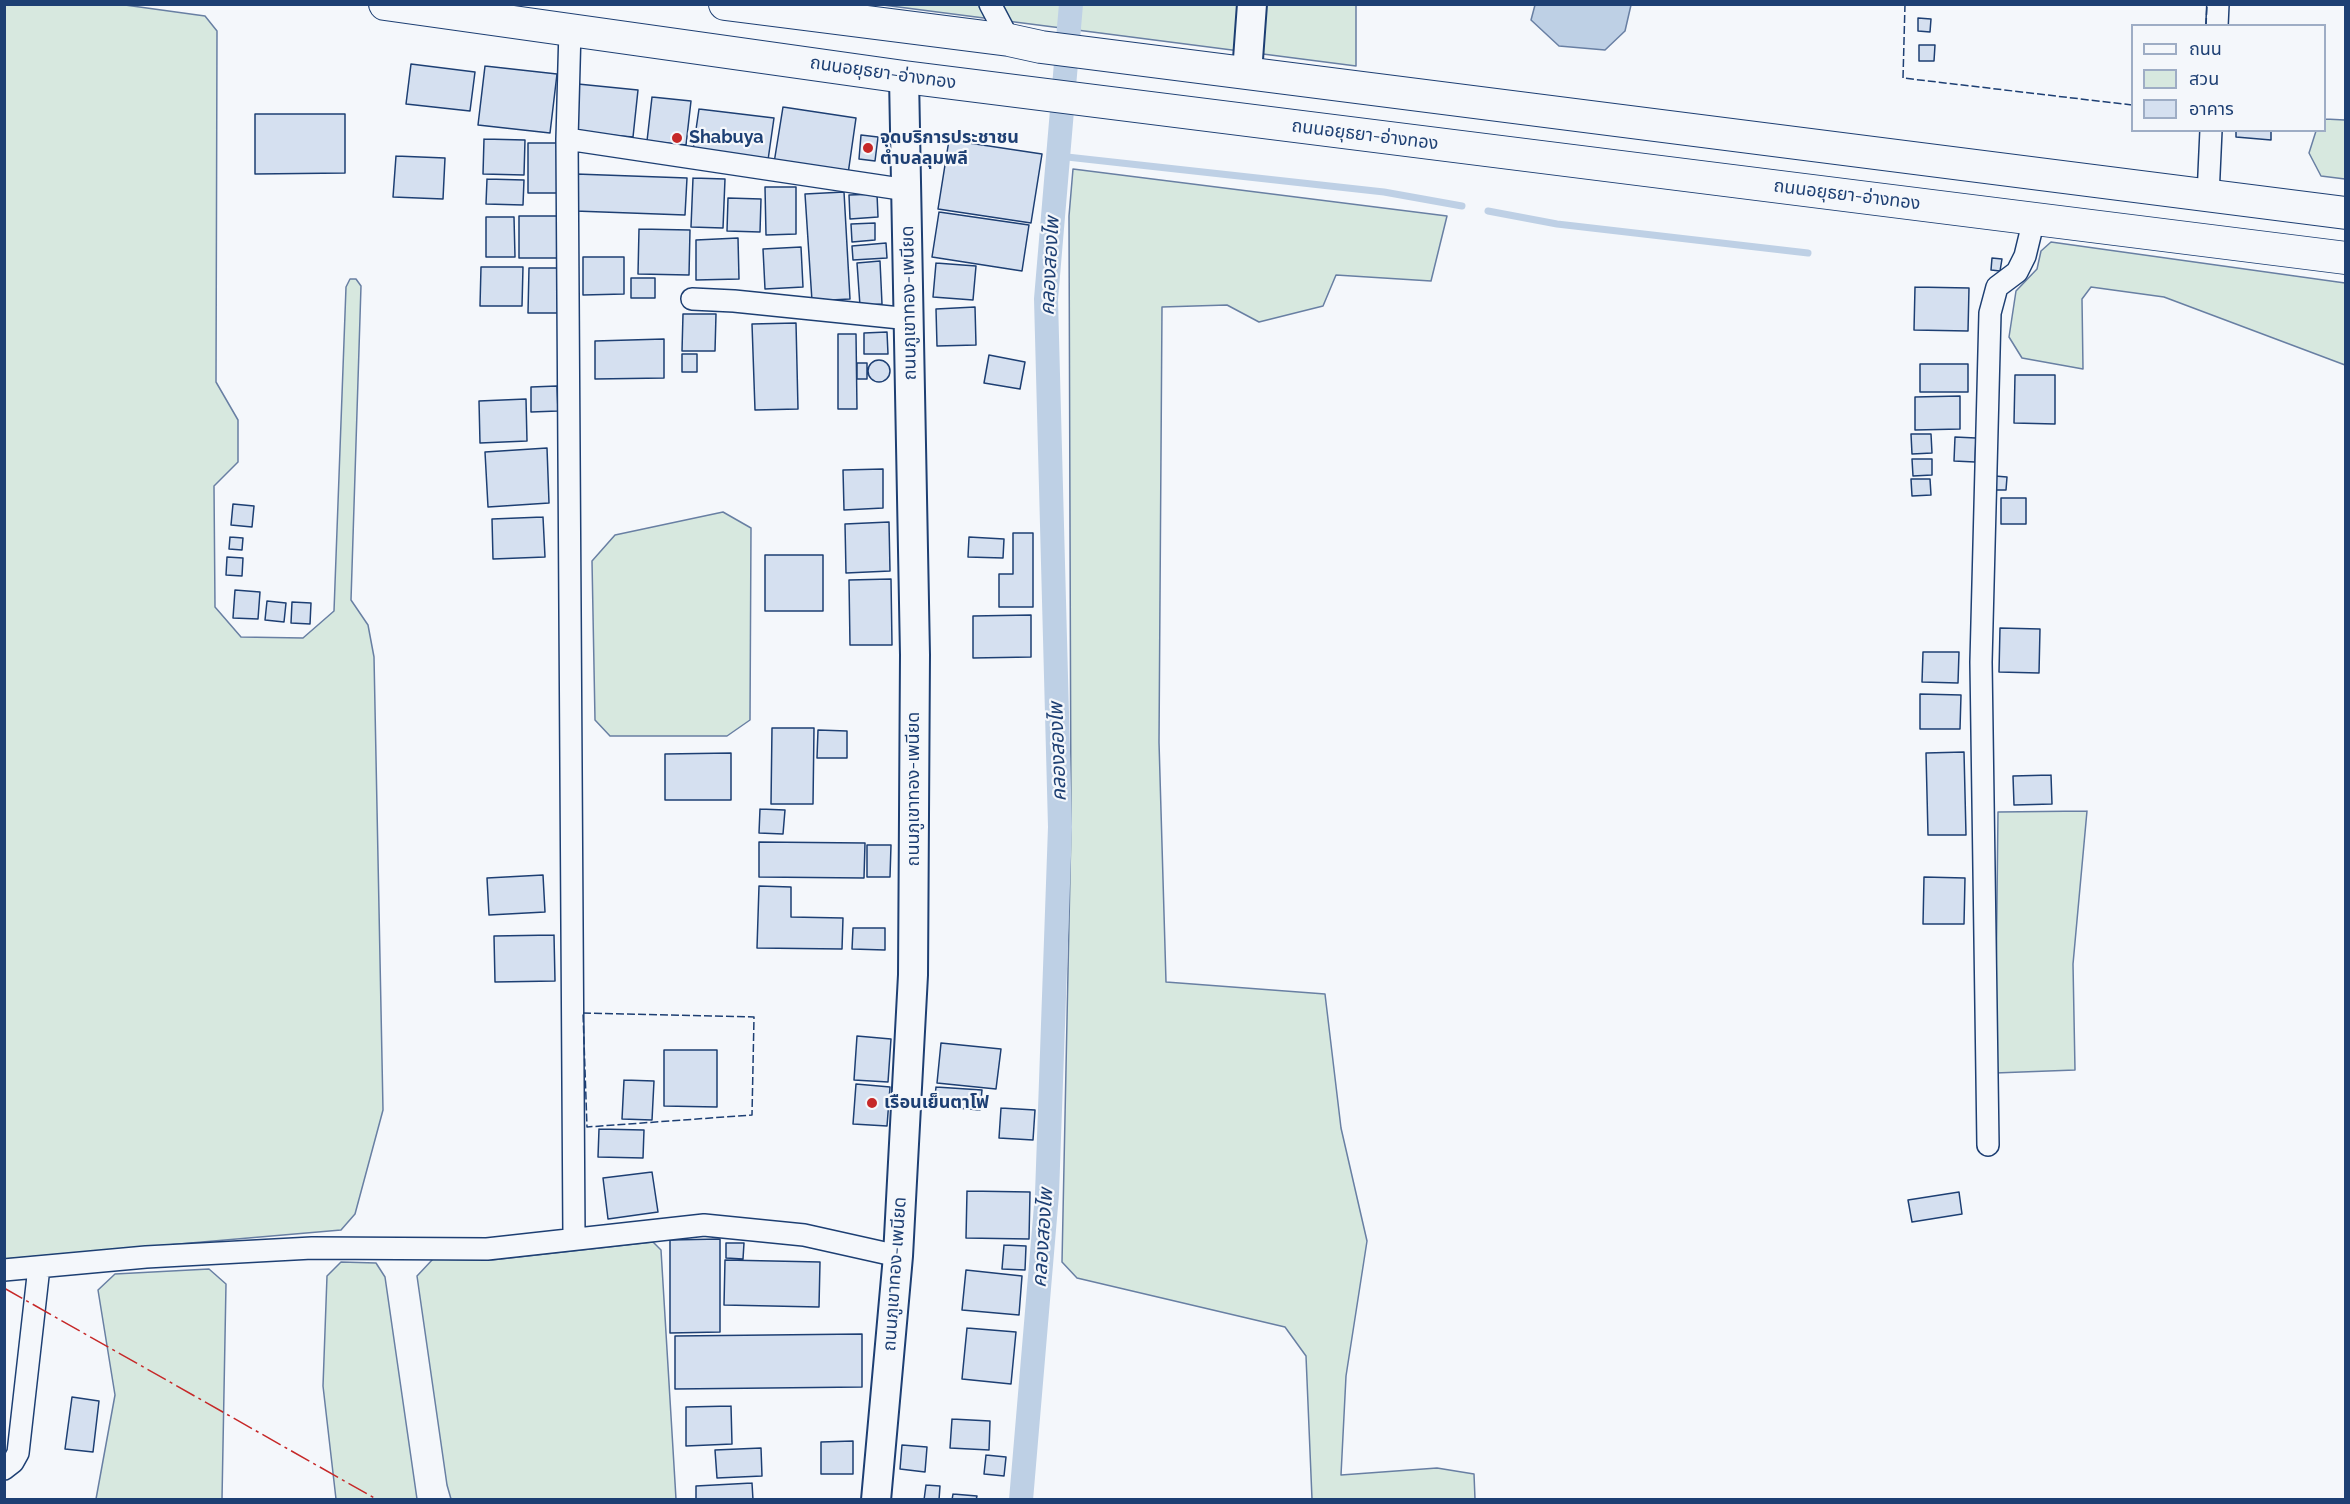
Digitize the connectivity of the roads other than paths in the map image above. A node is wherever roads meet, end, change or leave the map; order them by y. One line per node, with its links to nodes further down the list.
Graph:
1 (385, 4): 8 (main road, ถนนอยุธยา-อ่างทอง)
2 (725, 4): 6 (main road)
3 (990, 4): 9 (street)
4 (1252, 4): 10 (street)
5 (2218, 4): 7 (street)
6 (768, 7): 9 (main road)
7 (2217, 24)
8 (570, 30): 11 (main road, ถนนอยุธยา-อ่างทอง); 13 (street)
9 (1009, 40): 10 (main road)
10 (1247, 73): 14 (main road)
11 (904, 77): 15 (street, ถนนภูเขาทอง-เพนียด); 16 (main road, ถนนอยุธยา-อ่างทอง)
12 (2211, 132): 17 (street)
13 (567, 139): 15 (street); 24 (street)
14 (1841, 148): 16 (main road); 17 (main road)
15 (907, 190): 22 (street, ถนนภูเขาทอง-เพนียด)
16 (1835, 194): 19 (main road, ถนนอยุธยา-อ่างทอง)
17 (2208, 196): 18 (main road)
18 (2346, 213)
19 (2034, 219): 20 (main road, ถนนอยุธยา-อ่างทอง); 23 (street)
20 (2346, 258)
21 (692, 299): 22 (street)
22 (910, 319): 25 (street, ถนนภูเขาทอง-เพนียด)
23 (1988, 1145)
24 (574, 1238): 25 (street); 26 (street)
25 (898, 1256): 29 (street, ถนนภูเขาทอง-เพนียด)
26 (39, 1267): 27 (street); 28 (street)
27 (4, 1270)
28 (4, 1469)
29 (876, 1500)

